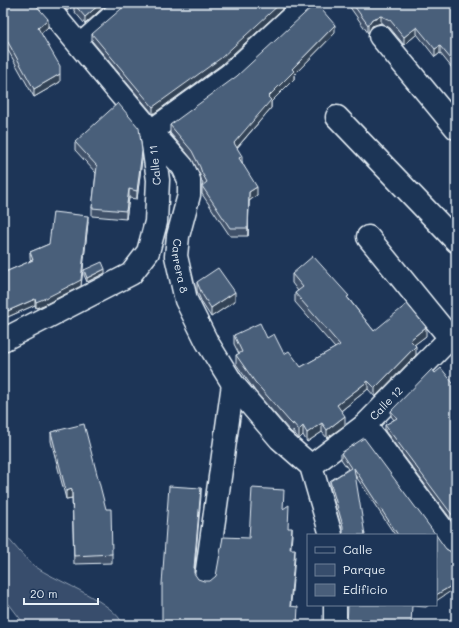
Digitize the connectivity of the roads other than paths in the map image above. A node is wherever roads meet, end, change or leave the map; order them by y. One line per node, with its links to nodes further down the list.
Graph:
1 (44, 3): 5 (street, Carrera 8)
2 (122, 3): 5 (lane)
3 (307, 3): 8 (street, Calle 11)
4 (380, 36): 7 (street)
5 (77, 43): 8 (street, Carrera 8)
6 (337, 117): 10 (street)
7 (456, 128)
8 (151, 131): 12 (street, Calle 11); 13 (street, Carrera 8)
9 (368, 237): 11 (street)
10 (456, 241)
11 (453, 336): 14 (street, Calle 12)
12 (3, 340)
13 (233, 384): 15 (street, Carrera 8); 18 (street)
14 (364, 425): 15 (street, Calle 12); 17 (street)
15 (311, 466): 16 (street)
16 (331, 534)
17 (456, 547)
18 (206, 577)
19 (335, 606): 20 (street)
20 (335, 625)

